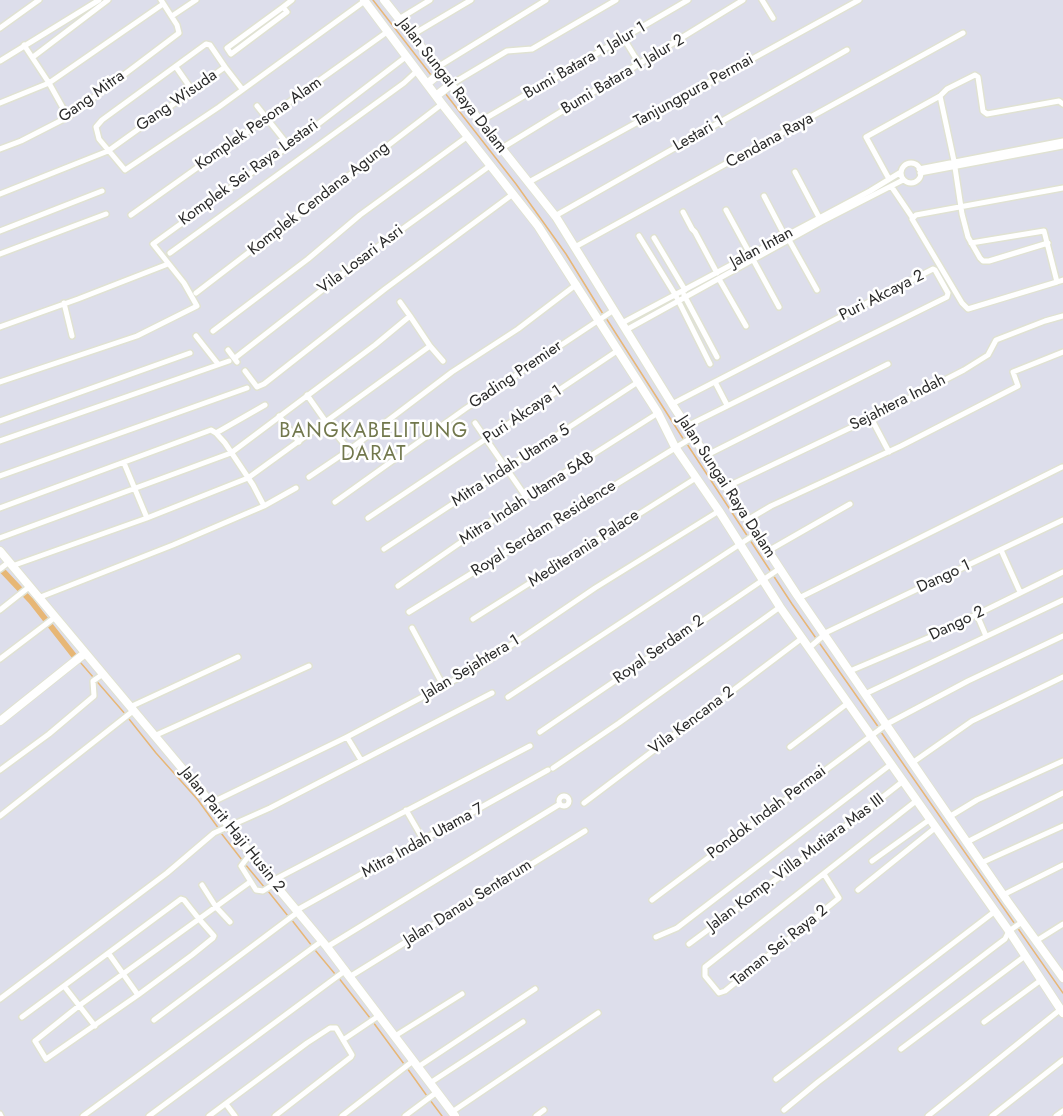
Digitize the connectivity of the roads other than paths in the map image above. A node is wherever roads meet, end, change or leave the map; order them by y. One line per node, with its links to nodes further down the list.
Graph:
1 (39, 0): 21 (street)
2 (99, 0): 26 (street)
3 (108, 0): 29 (street)
4 (196, 0): 18 (street)
5 (292, 0): 17 (street)
6 (365, 0): 22 (street); 39 (street, Gang Wisuda)
7 (384, 0): 20 (street, Jalan Sungai Raya Dalam)
8 (430, 0): 20 (street)
9 (471, 0): 24 (street)
10 (546, 0): 35 (street)
11 (616, 0): 40 (street)
12 (688, 0): 25 (street, Bumi Batara 1 Jalur 1)
13 (743, 0): 31 (street, Bumi Batara 1 Jalur 2)
14 (762, 0): 19 (street)
15 (859, 0): 63 (street, Tanjungpura Permai)
16 (162, 2): 18 (street); 37 (street)
17 (283, 7): 17 (street)
18 (172, 16): 46 (street, Gang Mitra)
19 (773, 18)
20 (399, 19): 24 (street, Jalan Sungai Raya Dalam)
21 (0, 28)
22 (387, 32): 28 (street); 47 (street, Komplek Pesona Alam)
23 (963, 33): 84 (street, Cendana Raya)
24 (412, 35): 35 (street, Jalan Sungai Raya Dalam)
25 (624, 39): 31 (street); 48 (street, Bumi Batara 1 Jalur 1)
26 (24, 45): 29 (street); 30 (street)
27 (845, 51): 75 (street, Lestari 1)
28 (407, 56): 34 (street); 51 (street, Komplek Sei Raya Lestari)
29 (33, 57): 37 (street)
30 (0, 61)
31 (640, 65): 54 (street, Bumi Batara 1 Jalur 2)
32 (176, 67): 33 (street); 38 (street); 56 (street)
33 (225, 67): 38 (street, Gang Wisuda); 39 (street, Gang Wisuda)
34 (417, 71): 36 (street); 85 (street)
35 (438, 72): 36 (street); 40 (street, Jalan Sungai Raya Dalam)
36 (429, 82): 40 (street)
37 (50, 83): 42 (street); 46 (street)
38 (192, 90): 56 (street, Gang Wisuda)
39 (242, 90): 56 (street)
40 (444, 90): 43 (street); 48 (street, Jalan Sungai Raya Dalam)
41 (940, 96): 44 (street); 57 (street); 64 (street)
42 (0, 104)
43 (442, 104): 49 (street); 93 (street, Komplek Cendana Agung)
44 (1063, 104)
45 (257, 106): 47 (street)
46 (68, 117): 55 (street, Gang Mitra)
47 (267, 119): 51 (street); 74 (street, Komplek Pesona Alam)
48 (481, 121): 54 (street, Jalan Sungai Raya Dalam)
49 (468, 136): 58 (street); 106 (street)
50 (1063, 141): 52 (street)
51 (288, 145): 88 (street, Komplek Sei Raya Lestari)
52 (1052, 145): 53 (street); 57 (street)
53 (1063, 146)
54 (502, 148): 63 (street, Jalan Sungai Raya Dalam)
55 (0, 149)
56 (108, 151): 67 (street, Gang Wisuda)
57 (954, 163): 59 (street); 70 (street)
58 (490, 165): 68 (street); 115 (street, Vila Losari Asri)
59 (920, 171): 61 (street); 62 (street)
60 (795, 172): 77 (street)
61 (901, 172): 62 (street); 64 (street)
62 (903, 180): 64 (street)
63 (529, 182): 75 (street, Jalan Sungai Raya Dalam)
64 (890, 182): 76 (street); 77 (street)
65 (1063, 188): 70 (street)
66 (102, 191): 78 (street)
67 (0, 194)
68 (513, 194): 91 (street); 120 (street)
69 (764, 196): 81 (street)
70 (962, 207): 76 (street); 82 (street)
71 (726, 210): 87 (street)
72 (683, 212): 89 (street)
73 (106, 214): 86 (street)
74 (131, 215)
75 (555, 216): 84 (street, Jalan Sungai Raya Dalam)
76 (912, 217): 90 (street)
77 (820, 220): 81 (street)
78 (0, 231)
79 (639, 236): 95 (street)
80 (654, 238): 94 (street)
81 (787, 238): 87 (street); 92 (street)
82 (970, 243): 83 (street); 83 (street)
83 (1048, 243): 90 (street)
84 (575, 247): 99 (street, Jalan Sungai Raya Dalam)
85 (170, 253)
86 (0, 254)
87 (753, 257): 89 (street); 98 (street)
88 (168, 264): 97 (street); 121 (street, Komplek Sei Raya Lestari)
89 (718, 276): 94 (street); 103 (street)
90 (1060, 281)
91 (577, 284): 102 (street); 142 (street)
92 (817, 290)
93 (196, 293)
94 (684, 293): 95 (street); 114 (street)
95 (677, 298): 105 (street); 118 (street)
96 (400, 302): 100 (street)
97 (64, 303): 104 (street); 107 (street)
98 (779, 307)
99 (613, 311): 102 (street, Gading Premier); 105 (street, Jalan Sungai Raya Dalam)
100 (410, 316): 109 (street); 125 (street)
101 (1063, 316): 131 (street, Sejahtera Indah)
102 (599, 319): 111 (street); 157 (street, Gading Premier)
103 (746, 326)
104 (0, 327)
105 (624, 327): 126 (street, Jalan Sungai Raya Dalam)
106 (213, 331)
107 (72, 336)
108 (196, 336): 117 (street)
109 (430, 346): 116 (street); 133 (street)
110 (228, 351): 115 (street)
111 (617, 351): 122 (street); 138 (street, Puri Akcaya 1)
112 (1063, 352): 143 (street)
113 (190, 353): 132 (street)
114 (717, 357)
115 (234, 360): 117 (street)
116 (442, 361)
117 (218, 364): 139 (street)
118 (710, 364)
119 (888, 364): 145 (street)
120 (245, 371)
121 (0, 382)
122 (638, 382): 129 (street); 148 (street, Mitra Indah Utama 5)
123 (715, 382): 126 (street, Puri Akcaya 2); 128 (street); 128 (street, Puri Akcaya 2)
124 (247, 387): 149 (street)
125 (308, 395): 130 (street); 133 (street)
126 (672, 404): 135 (street, Jalan Sungai Raya Dalam)
127 (265, 405): 136 (street)
128 (727, 405): 135 (street, Puri Akcaya 2)
129 (658, 413): 141 (street); 156 (street, Mitra Indah Utama 5AB)
130 (279, 416): 140 (street); 144 (street)
131 (871, 418): 143 (street); 153 (street, Sejahtera Indah)
132 (0, 421)
133 (326, 423): 140 (street); 142 (street)
134 (475, 423): 138 (street)
135 (687, 426): 137 (street, Jalan Sungai Raya Dalam)
136 (216, 433): 144 (street); 146 (street)
137 (691, 438): 141 (street, Royal Serdam Residence); 145 (street, Jalan Sungai Raya Dalam)
138 (487, 440): 148 (street); 163 (street, Puri Akcaya 1)
139 (0, 441)
140 (299, 442): 151 (street)
141 (677, 446): 152 (street); 185 (street, Royal Serdam Residence)
142 (349, 450): 150 (street)
143 (889, 452): 164 (street)
144 (231, 453): 151 (street); 155 (street)
145 (705, 456): 153 (street, Jalan Sungai Raya Dalam)
146 (124, 463): 155 (street); 160 (street)
147 (1062, 467): 181 (street)
148 (507, 469): 156 (street); 169 (street, Mitra Indah Utama 5)
149 (0, 476)
150 (309, 477)
151 (248, 478): 159 (street); 162 (street)
152 (696, 478): 161 (street); 188 (street, Mediterania Palace)
153 (726, 487): 164 (street, Jalan Sungai Raya Dalam)
154 (296, 488): 159 (street)
155 (134, 490): 162 (street); 167 (street)
156 (526, 497): 177 (street, Mitra Indah Utama 5AB)
157 (335, 502)
158 (850, 504): 172 (street)
159 (264, 506): 180 (street)
160 (0, 508)
161 (718, 511): 168 (street); 202 (street, Jalan Sejahtera 1)
162 (147, 518): 173 (street)
163 (368, 518)
164 (749, 519): 166 (street, Jalan Sungai Raya Dalam)
165 (1063, 520): 170 (street, Dango 1)
166 (756, 534): 168 (street); 172 (street, Jalan Sungai Raya Dalam)
167 (0, 538)
168 (744, 543): 176 (street); 205 (street)
169 (384, 549)
170 (1001, 550): 179 (street); 190 (street, Dango 1)
171 (0, 551): 173 (street, Jalan Parit Haji Husin 2)
172 (768, 551): 174 (street, Jalan Sungai Raya Dalam)
173 (6, 566): 178 (street, Jalan Parit Haji Husin 2)
174 (778, 570): 176 (street, Royal Serdam 2); 181 (street, Jalan Sungai Raya Dalam)
175 (1063, 572): 179 (street, Dango 2)
176 (766, 577): 183 (street); 210 (street, Royal Serdam 2)
177 (398, 586)
178 (27, 590): 180 (street, Jalan Parit Haji Husin 2); 184 (street)
179 (1020, 592): 186 (street, Dango 2)
180 (38, 598): 187 (street, Jalan Parit Haji Husin 2)
181 (799, 598): 190 (street, Jalan Sungai Raya Dalam)
182 (1063, 600): 191 (street)
183 (780, 607): 193 (street); 235 (street, Mitra Indah Utama 7)
184 (0, 610)
185 (409, 612)
186 (977, 615): 191 (street); 199 (street, Dango 2)
187 (54, 618): 195 (street, Jalan Parit Haji Husin 2); 197 (street)
188 (473, 620)
189 (412, 628): 202 (street)
190 (823, 636): 194 (street, Dango 1); 199 (street, Jalan Sungai Raya Dalam)
191 (987, 636): 204 (street)
192 (1063, 636): 209 (street, Pondok Indah Permai)
193 (801, 639): 194 (street); 225 (street, Vila Kencana 2)
194 (811, 646): 206 (street)
195 (82, 655): 200 (street, Jalan Parit Haji Husin 2); 208 (street)
196 (238, 657): 207 (street)
197 (0, 659)
198 (309, 666): 212 (street)
199 (850, 671): 204 (street, Jalan Sungai Raya Dalam)
200 (102, 675): 207 (street, Jalan Parit Haji Husin 2); 220 (street)
201 (1063, 677): 218 (street)
202 (444, 687): 213 (street, Jalan Sejahtera 1)
203 (492, 693): 216 (street)
204 (865, 694): 209 (street, Jalan Sungai Raya Dalam)
205 (508, 696)
206 (848, 704): 211 (street); 215 (street)
207 (131, 711): 212 (street, Jalan Parit Haji Husin 2); 228 (street)
208 (0, 721)
209 (885, 725): 211 (street, Pondok Indah Permai); 218 (street, Jalan Sungai Raya Dalam)
210 (540, 732)
211 (872, 735): 219 (street); 247 (street, Pondok Indah Permai)
212 (154, 736): 224 (street, Jalan Parit Haji Husin 2)
213 (347, 737): 216 (street); 224 (street, Jalan Sejahtera 1)
214 (530, 746): 227 (street)
215 (790, 747)
216 (361, 760): 232 (street)
217 (1063, 761): 229 (street)
218 (912, 763): 229 (street, Jalan Sungai Raya Dalam)
219 (890, 765): 221 (street); 256 (street)
220 (0, 770)
221 (902, 782): 223 (street); 258 (street, Jalan Komp. Villa Mutiara Mas III)
222 (1063, 793): 236 (street)
223 (916, 801): 230 (street); 241 (street, Taman Sei Raya 2)
224 (211, 803): 232 (street, Jalan Parit Haji Husin 2)
225 (584, 803)
226 (560, 804): 259 (street)
227 (406, 810): 235 (street); 243 (street)
228 (0, 816)
229 (949, 817): 236 (street, Jalan Sungai Raya Dalam)
230 (928, 820): 233 (street); 238 (street)
231 (1063, 826): 239 (street)
232 (225, 827): 237 (street, Jalan Parit Haji Husin 2); 271 (street)
233 (935, 828): 245 (street); 249 (street)
234 (585, 831): 263 (street, Jalan Danau Sentarum)
235 (423, 841): 250 (street, Mitra Indah Utama 7)
236 (967, 842): 239 (street, Jalan Sungai Raya Dalam)
237 (249, 856): 242 (street); 243 (street, Jalan Parit Haji Husin 2)
238 (872, 861)
239 (981, 863): 246 (street, Jalan Sungai Raya Dalam)
240 (1063, 865): 246 (street)
241 (824, 874): 241 (street, Taman Sei Raya 2)
242 (250, 882): 243 (street); 248 (street)
243 (272, 884): 250 (street, Jalan Parit Haji Husin 2)
244 (202, 885): 248 (street)
245 (858, 890)
246 (1003, 895): 253 (street, Jalan Sungai Raya Dalam)
247 (652, 900)
248 (216, 907): 251 (street); 252 (street)
249 (994, 912): 255 (street); 286 (street)
250 (296, 913): 259 (street, Jalan Parit Haji Husin 2); 277 (street, Mitra Indah Utama 7)
251 (199, 919): 260 (street); 264 (street); 270 (street)
252 (230, 922)
253 (1021, 923): 255 (street); 257 (street, Jalan Sungai Raya Dalam)
254 (1063, 924): 257 (street)
255 (1010, 930): 261 (street); 291 (street)
256 (656, 937)
257 (1036, 941): 262 (street, Jalan Sungai Raya Dalam)
258 (689, 944)
259 (320, 945): 263 (street, Jalan Parit Haji Husin 2); 294 (street)
260 (109, 954): 264 (street); 267 (street)
261 (1025, 956): 266 (street); 283 (street)
262 (1060, 968): 265 (street, Jalan Sungai Raya Dalam)
263 (348, 973): 275 (street, Jalan Parit Haji Husin 2); 295 (street, Jalan Danau Sentarum)
264 (124, 974): 270 (street); 272 (street)
265 (1063, 978)
266 (1041, 980): 273 (street); 279 (street)
267 (64, 986): 272 (street); 276 (street)
268 (536, 989): 285 (street)
269 (462, 994): 281 (street)
270 (138, 995): 280 (street)
271 (0, 999)
272 (80, 1005): 280 (street); 280 (street)
273 (1062, 1011): 302 (street)
274 (598, 1013): 293 (street)
275 (378, 1016): 281 (street, Jalan Parit Haji Husin 2); 282 (street)
276 (22, 1017)
277 (154, 1020)
278 (523, 1022): 287 (street)
279 (984, 1022)
280 (95, 1026)
281 (394, 1036): 285 (street, Jalan Parit Haji Husin 2)
282 (343, 1040): 289 (street); 298 (street)
283 (902, 1050)
284 (1063, 1060): 303 (street)
285 (413, 1064): 287 (street, Jalan Parit Haji Husin 2); 299 (street)
286 (776, 1079)
287 (430, 1083): 288 (street, Jalan Parit Haji Husin 2)
288 (432, 1097): 293 (street, Jalan Parit Haji Husin 2); 300 (street)
289 (226, 1104): 296 (street); 297 (street)
290 (544, 1110): 301 (street)
291 (784, 1110)
292 (1063, 1111): 304 (street)
293 (453, 1114)
294 (83, 1116)
295 (149, 1116)
296 (209, 1116)
297 (235, 1116)
298 (276, 1116)
299 (342, 1116)
300 (405, 1116)
301 (536, 1116)
302 (928, 1116)
303 (992, 1116)
304 (1056, 1116)

